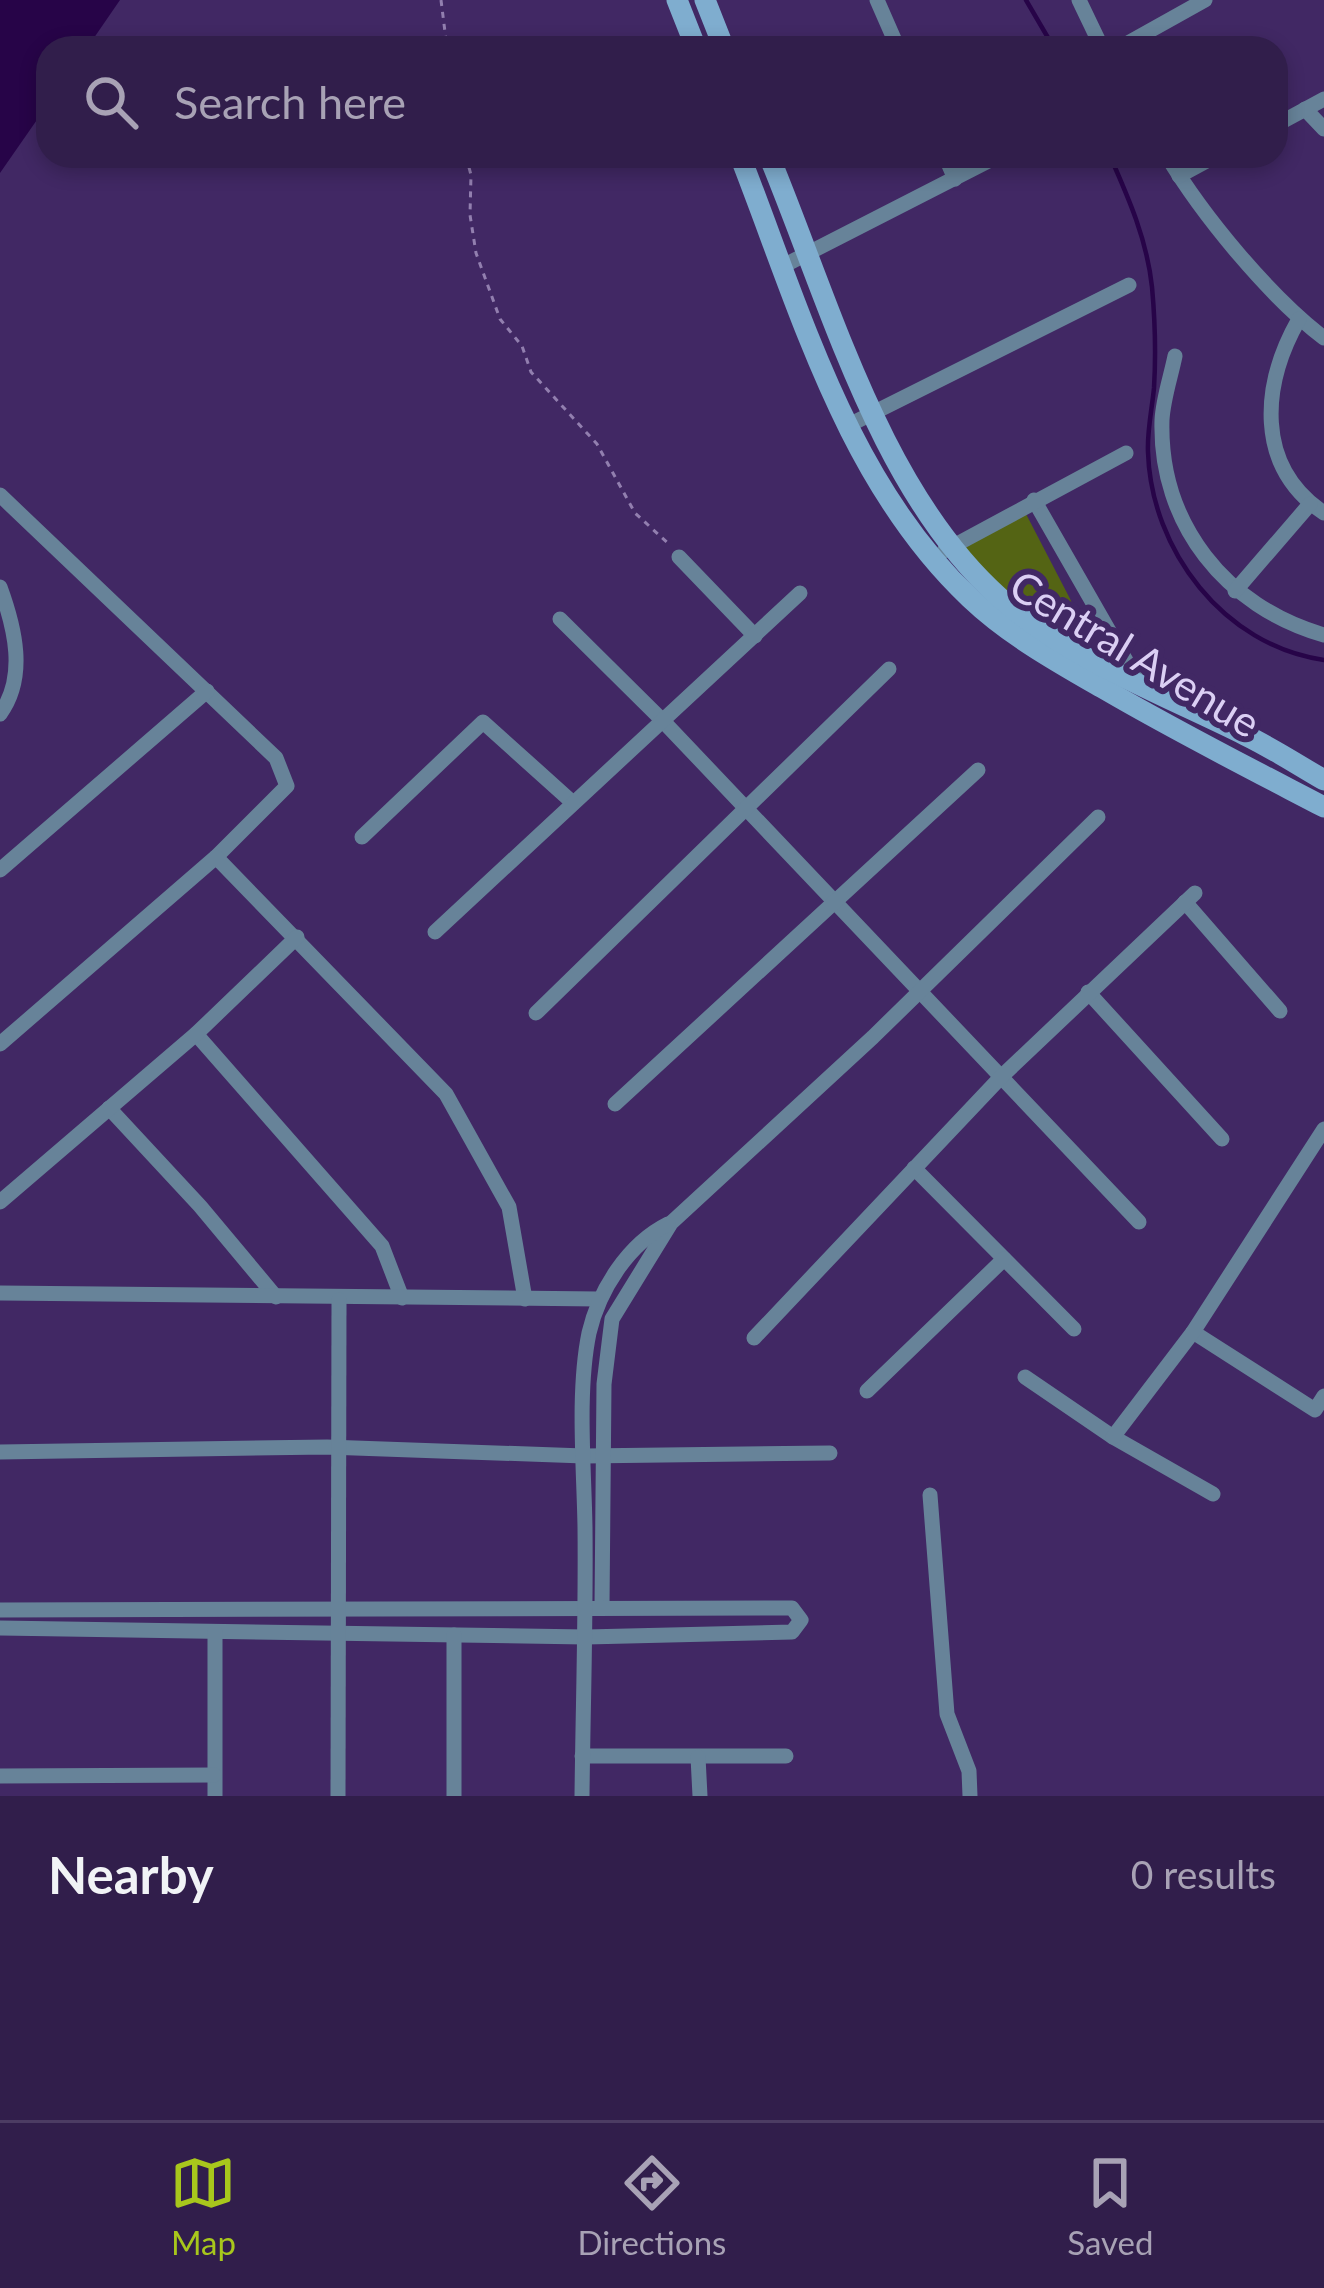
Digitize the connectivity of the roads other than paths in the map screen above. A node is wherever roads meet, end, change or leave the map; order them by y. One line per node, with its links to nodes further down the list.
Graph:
1 (676, 0): 6 (street)
2 (705, 0): 7 (street)
3 (877, 0): 8 (street)
4 (1078, 0): 9 (street)
5 (1205, 0): 10 (street)
6 (691, 36)
7 (719, 36)
8 (893, 36)
9 (1096, 36)
10 (1140, 36)
11 (1324, 99): 12 (street)
12 (1305, 110): 13 (street); 14 (street)
13 (1288, 118)
14 (1324, 129)
15 (745, 168): 24 (street, Central Avenue)
16 (774, 168): 23 (street, Central Avenue)
17 (950, 168): 22 (street)
18 (976, 168): 22 (street)
19 (1174, 168): 21 (street)
20 (1194, 168): 21 (street)
21 (1179, 176): 26 (street)
22 (955, 179): 23 (street)
23 (809, 254): 24 (street); 29 (street, Central Avenue)
24 (783, 266): 30 (street, Central Avenue)
25 (1130, 285): 29 (street)
26 (1299, 319): 27 (street); 34 (street)
27 (1324, 338)
28 (1175, 356): 39 (street)
29 (871, 413): 30 (street); 35 (street, Central Avenue)
30 (847, 426): 37 (street, Central Avenue)
31 (1126, 453): 33 (street)
32 (0, 495): 46 (street)
33 (1034, 500): 35 (street); 45 (street)
34 (1317, 508): 39 (street)
35 (953, 545): 37 (street); 45 (street, Central Avenue)
36 (679, 557): 43 (street)
37 (932, 559): 49 (street, Central Avenue)
38 (0, 587): 47 (street)
39 (1235, 591): 42 (street)
40 (800, 593): 43 (street)
41 (560, 619): 48 (street)
42 (1324, 635)
43 (754, 636): 48 (street)
44 (889, 669): 54 (street)
45 (1142, 690): 49 (street); 51 (street, Central Avenue)
46 (207, 692): 57 (street); 58 (street)
47 (0, 714)
48 (662, 720): 52 (street); 54 (street)
49 (1177, 731): 53 (street, Central Avenue)
50 (978, 770): 59 (street)
51 (1324, 779)
52 (572, 802): 56 (street); 60 (street)
53 (1324, 807)
54 (747, 809): 59 (street); 65 (street)
55 (1097, 817): 62 (street)
56 (362, 838)
57 (216, 857): 61 (street); 67 (street)
58 (0, 870)
59 (835, 902): 62 (street); 69 (street)
60 (435, 932)
61 (297, 937): 66 (street); 81 (street)
62 (920, 991): 68 (street); 76 (street)
63 (1088, 992): 64 (street); 68 (street); 72 (street)
64 (1280, 1011)
65 (536, 1013)
66 (196, 1034): 70 (street); 80 (street)
67 (0, 1044)
68 (1001, 1077): 73 (street); 75 (street)
69 (615, 1104)
70 (110, 1108): 74 (street); 79 (street)
71 (1324, 1129): 85 (street)
72 (1222, 1139)
73 (914, 1168): 77 (street); 86 (street)
74 (0, 1202)
75 (1139, 1222)
76 (670, 1223): 82 (street); 95 (street)
77 (1004, 1259): 84 (street); 88 (street)
78 (0, 1294): 79 (street)
79 (276, 1297): 83 (street)
80 (402, 1298): 81 (street); 83 (street)
81 (525, 1299): 82 (street)
82 (599, 1299): 94 (street)
83 (339, 1300): 91 (street)
84 (1074, 1329)
85 (1193, 1332): 89 (street); 90 (street)
86 (754, 1338)
87 (1025, 1377): 90 (street)
88 (867, 1391)
89 (1324, 1396)
90 (1114, 1437): 96 (street)
91 (338, 1447): 92 (street); 94 (street); 99 (street)
92 (0, 1452)
93 (830, 1453): 95 (street)
94 (584, 1456): 95 (street); 98 (street)
95 (603, 1456): 98 (street)
96 (1213, 1494)
97 (930, 1495): 116 (street)
98 (594, 1606): 99 (street); 105 (street); 105 (street)
99 (338, 1608): 100 (street); 103 (street)
100 (0, 1610)
101 (0, 1628): 102 (street)
102 (214, 1631): 103 (street); 109 (street)
103 (339, 1633): 104 (street); 112 (street)
104 (454, 1635): 105 (street); 113 (street)
105 (586, 1637): 106 (street)
106 (583, 1756): 108 (street); 114 (street)
107 (786, 1756): 108 (street)
108 (698, 1757): 115 (street)
109 (214, 1775): 110 (street); 111 (street)
110 (0, 1776)
111 (214, 1796)
112 (338, 1796)
113 (454, 1796)
114 (582, 1796)
115 (700, 1796)
116 (970, 1796)

